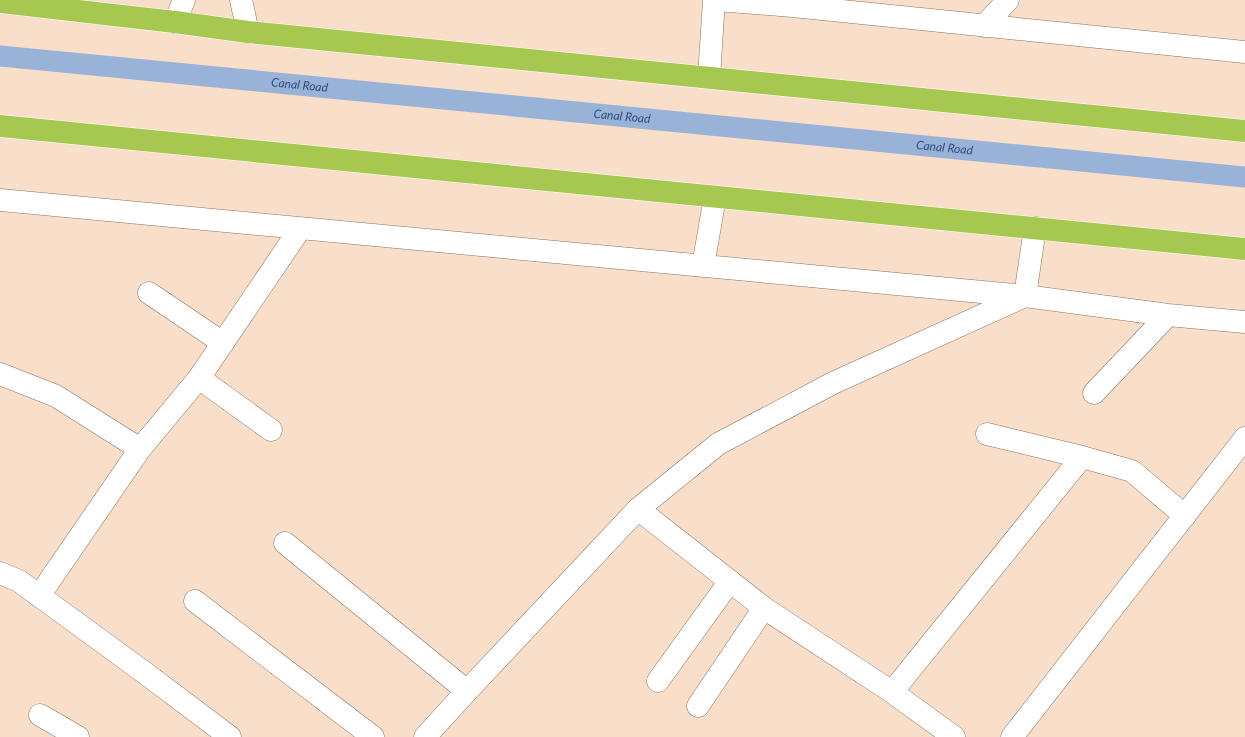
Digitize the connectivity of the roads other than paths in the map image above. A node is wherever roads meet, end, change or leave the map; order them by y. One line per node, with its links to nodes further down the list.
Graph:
1 (184, 0): 7 (street)
2 (241, 0): 9 (street)
3 (715, 0): 6 (street); 11 (street)
4 (1008, 0): 8 (street)
5 (0, 2): 7 (highway)
6 (796, 3): 8 (street)
7 (175, 22): 9 (highway)
8 (984, 26): 10 (street)
9 (248, 32): 11 (highway)
10 (1245, 52)
11 (709, 77): 13 (highway)
12 (0, 126): 14 (highway)
13 (1245, 131)
14 (715, 197): 16 (highway); 19 (street)
15 (0, 200): 17 (street)
16 (1035, 228): 18 (highway); 21 (street)
17 (300, 229): 19 (street); 24 (street)
18 (1245, 249)
19 (703, 266): 21 (street)
20 (149, 292): 24 (street)
21 (1025, 296): 22 (street); 33 (street)
22 (1168, 315): 23 (street); 27 (street)
23 (1245, 322)
24 (223, 343): 26 (street)
25 (0, 374): 31 (street)
26 (199, 378): 28 (street); 31 (street)
27 (1094, 394)
28 (271, 430)
29 (987, 434): 32 (street)
30 (1245, 438): 34 (street)
31 (140, 449): 38 (street)
32 (1082, 457): 34 (street); 43 (street)
33 (638, 509): 37 (street); 42 (street)
34 (1185, 516): 51 (street)
35 (285, 543): 42 (street)
36 (0, 573): 38 (street)
37 (730, 581): 40 (street); 41 (street)
38 (39, 596): 47 (street)
39 (195, 601): 48 (street)
40 (764, 608): 43 (street); 44 (street)
41 (658, 681)
42 (467, 691): 49 (street)
43 (892, 692): 50 (street)
44 (698, 706)
45 (40, 715): 46 (street)
46 (78, 737)
47 (230, 737)
48 (373, 737)
49 (425, 737)
50 (954, 737)
51 (1012, 737)

